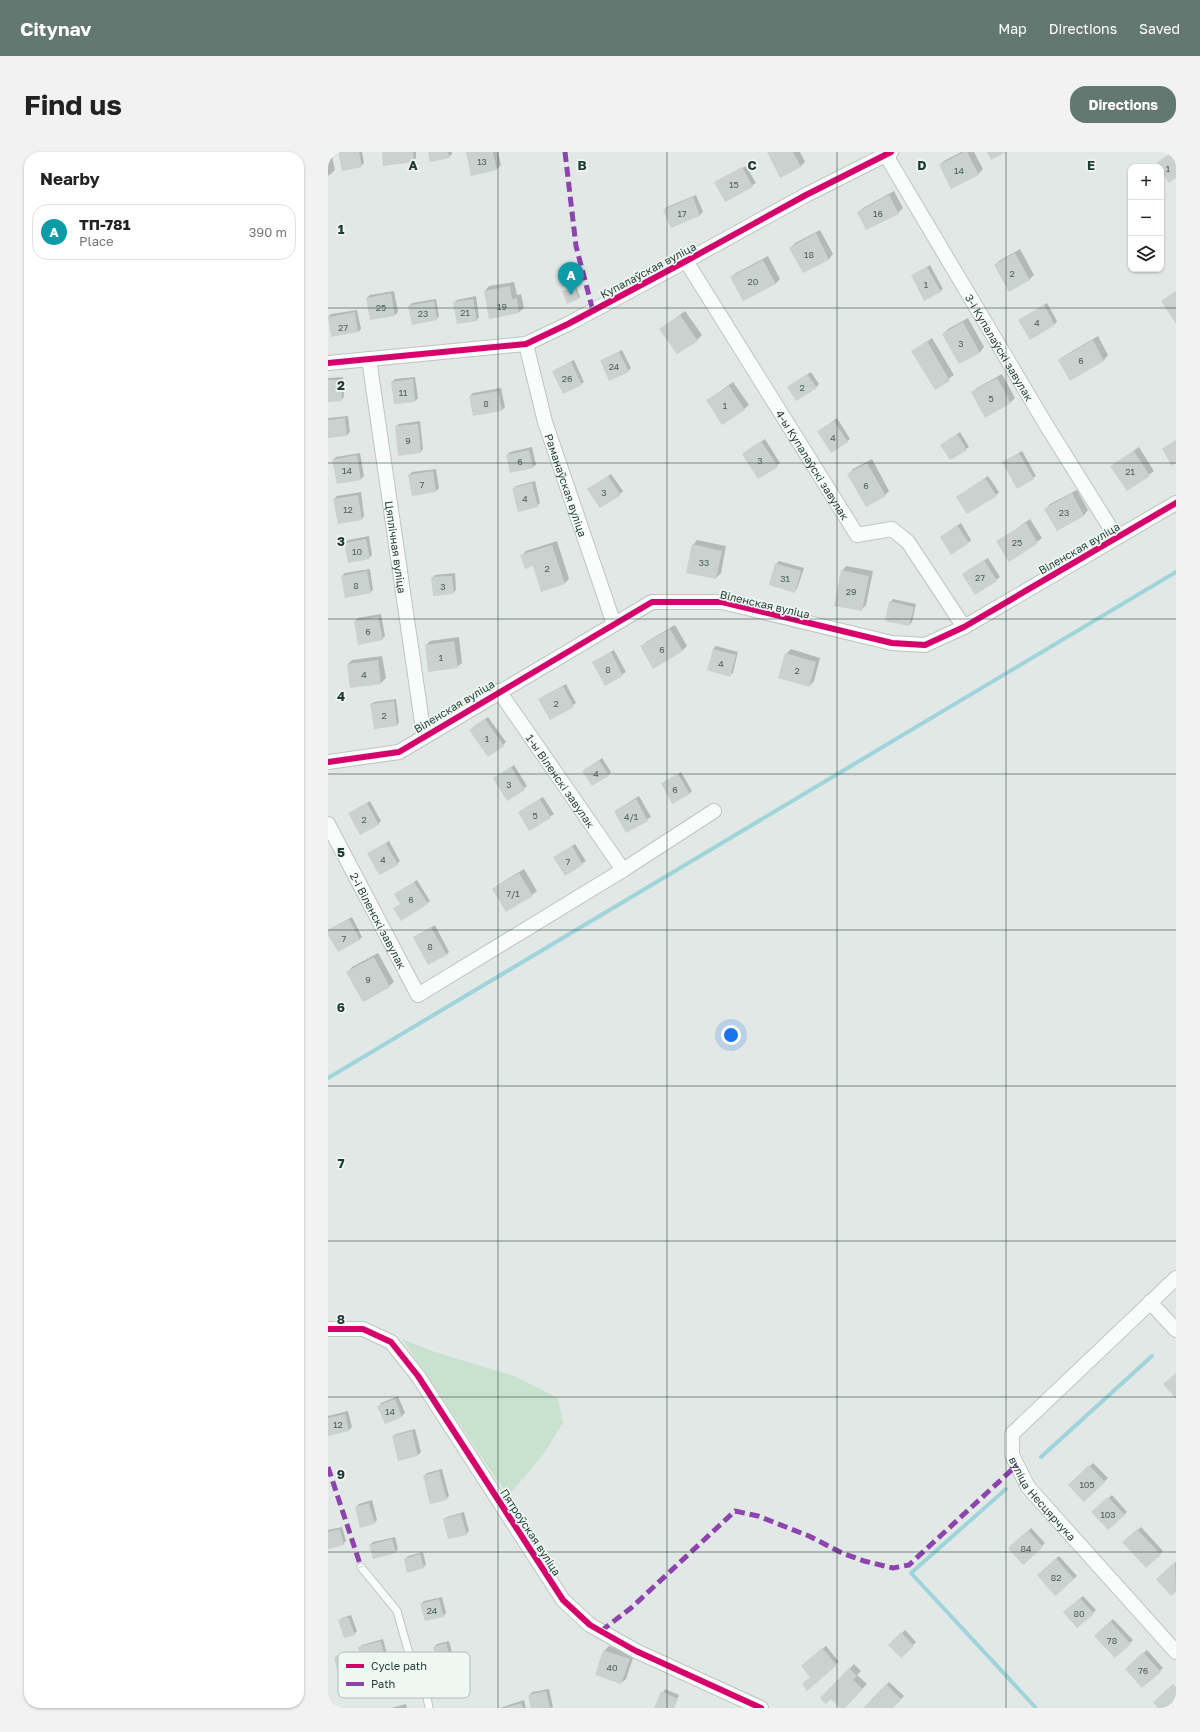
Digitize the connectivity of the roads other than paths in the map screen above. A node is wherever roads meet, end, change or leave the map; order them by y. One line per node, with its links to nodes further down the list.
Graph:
1 (887, 153): 2 (street, Купалаўская вуліца); 7 (street, 3-і Купалаўскі завулак)
2 (686, 262): 3 (street, Купалаўская вуліца); 9 (street, 4-ы Купалаўскі завулак)
3 (526, 344): 4 (street, Купалаўская вуліца); 8 (street, Раманаўская вуліца)
4 (369, 359): 5 (street, Купалаўская вуліца); 11 (street, Цяплічная вуліца)
5 (328, 363)
6 (1176, 503): 7 (street, Віленская вуліца)
7 (1116, 537): 9 (street, Віленская вуліца)
8 (614, 624): 9 (street, Віленская вуліца); 10 (street, Віленская вуліца)
9 (964, 627)
10 (500, 691): 11 (street, Віленская вуліца); 15 (street, 1-ы Віленскі завулак)
11 (424, 736): 12 (street, Віленская вуліца)
12 (328, 762)
13 (714, 811): 15 (street)
14 (328, 824): 15 (street, 2-і Віленскі завулак)
15 (623, 870)
16 (1176, 1278): 17 (street, вуліца Несцярчука)
17 (1150, 1302): 19 (street); 22 (street, вуліца Несцярчука)
18 (328, 1329): 25 (street, Пятроўская вуліца)
19 (1176, 1330)
20 (361, 1567): 21 (lane)
21 (409, 1652)
22 (1176, 1652)
23 (427, 1698): 24 (lane)
24 (429, 1708)
25 (761, 1708)

